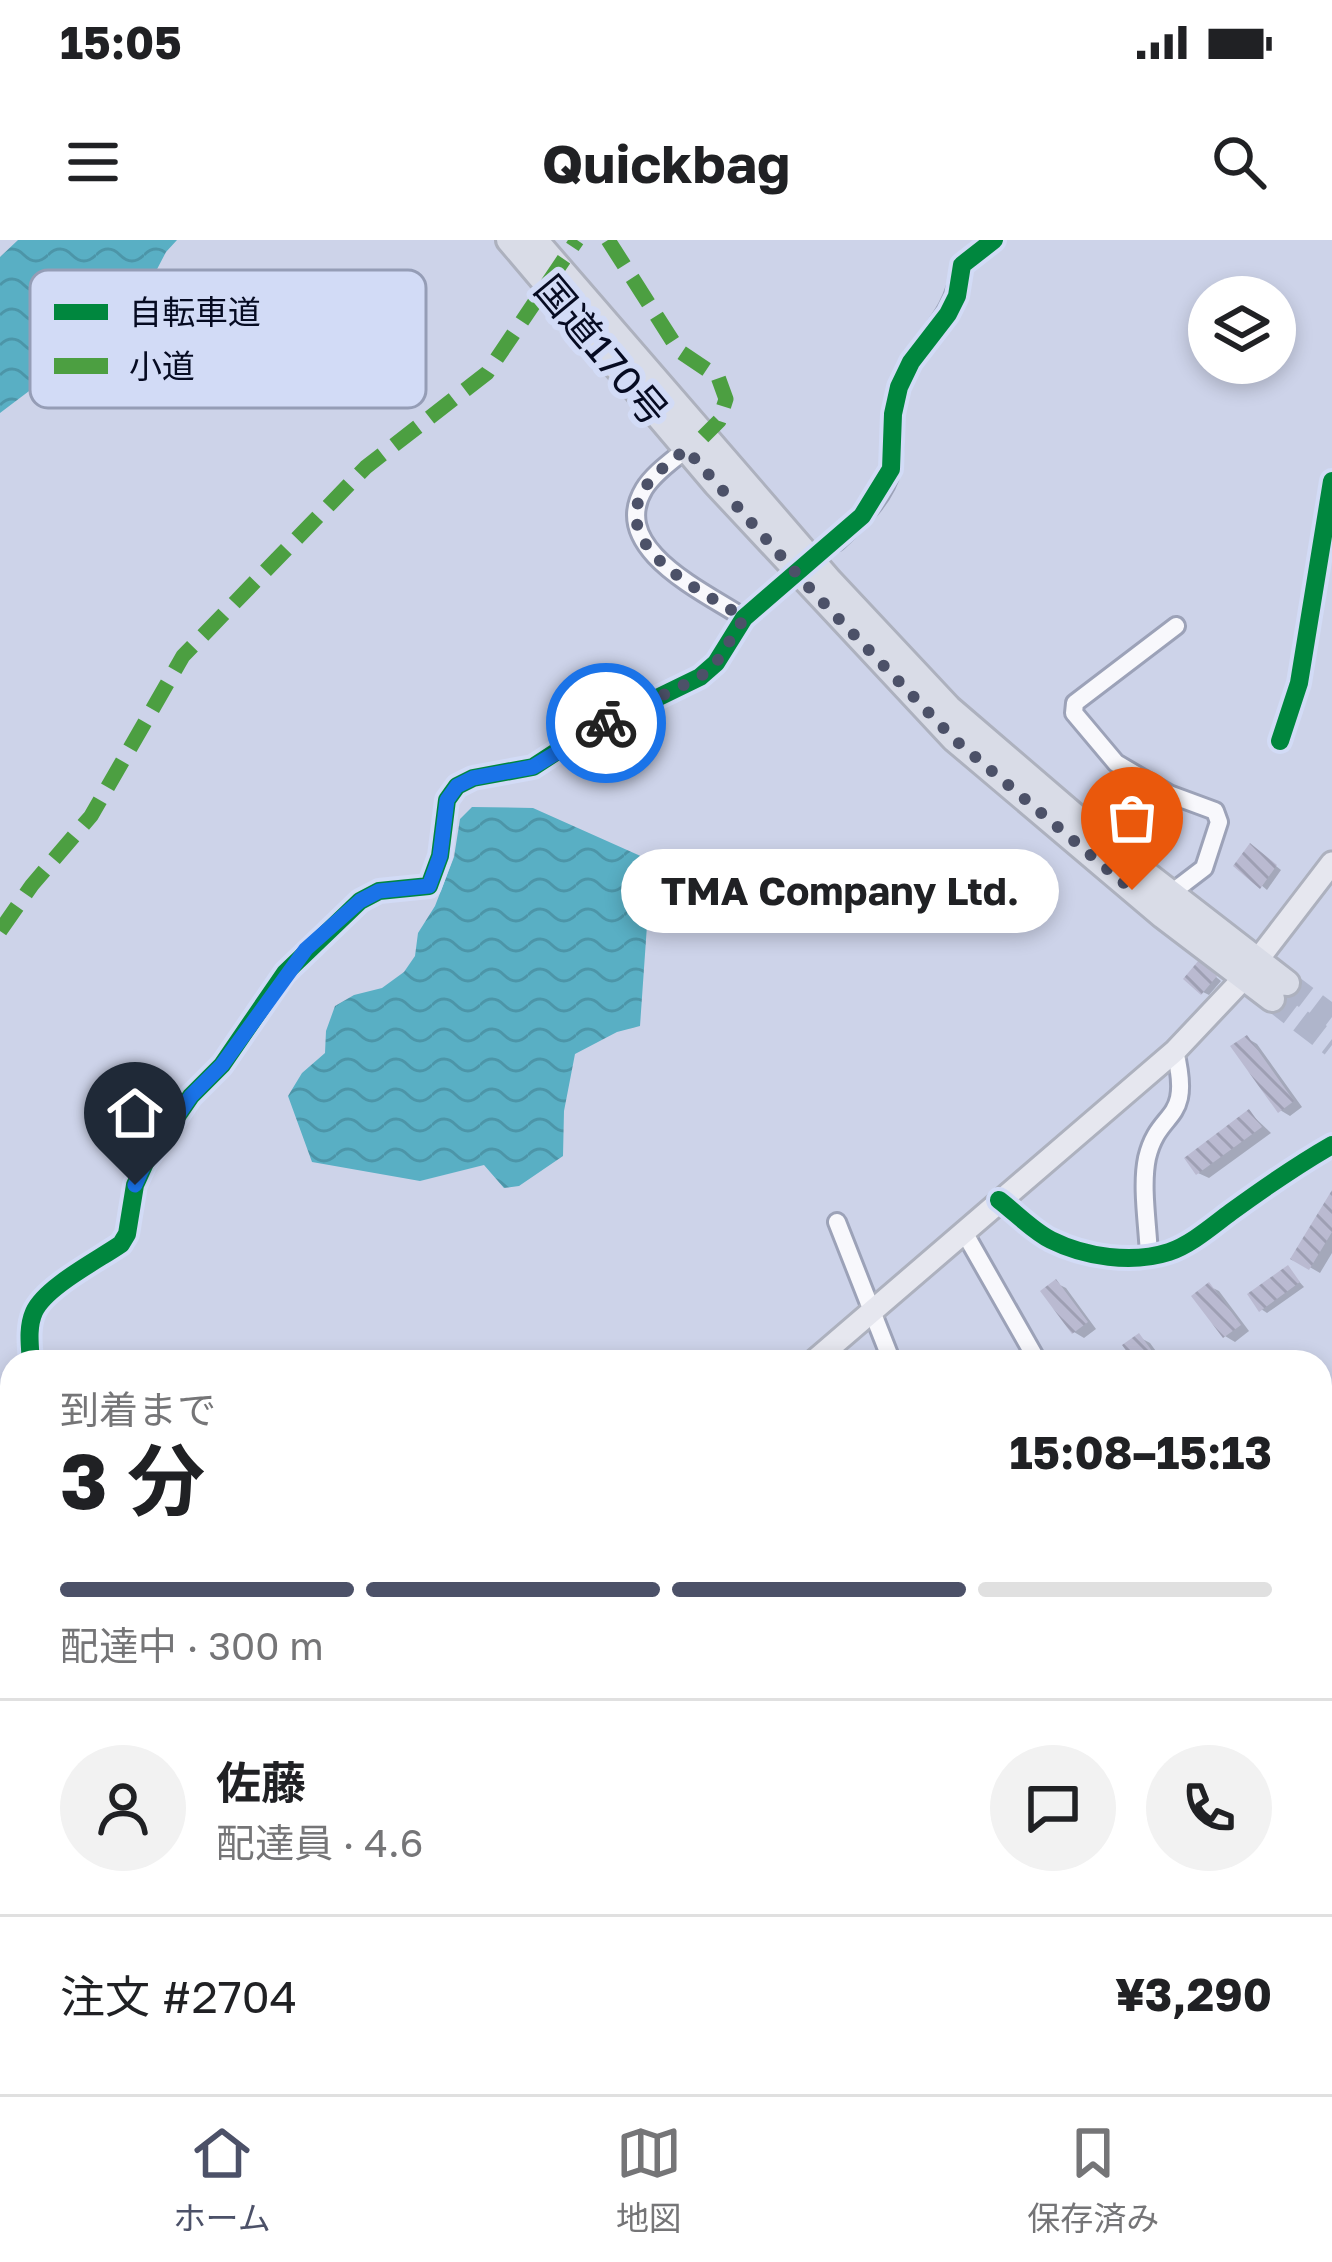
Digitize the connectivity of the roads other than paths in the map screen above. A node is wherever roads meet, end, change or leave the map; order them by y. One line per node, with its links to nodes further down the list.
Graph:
1 (508, 240): 4 (highway, 国道170号)
2 (535, 240): 13 (highway, 国道170号)
3 (994, 240): 7 (street)
4 (686, 449): 9 (street); 14 (highway, 国道170号)
5 (1332, 481): 6 (street)
6 (1329, 526): 11 (street)
7 (836, 542)
8 (771, 595): 9 (street)
9 (744, 618): 23 (street)
10 (1175, 626): 13 (street)
11 (1280, 741)
12 (1332, 863): 14 (main road)
13 (1170, 893): 14 (highway, 国道170号)
14 (1250, 970): 15 (highway, 国道170号); 16 (main road)
15 (1280, 992)
16 (1175, 1051): 18 (main road); 21 (street)
17 (1332, 1145): 21 (street)
18 (999, 1200): 20 (main road); 21 (street)
19 (837, 1222): 22 (street)
20 (964, 1232): 22 (main road); 26 (street)
21 (1149, 1256)
22 (870, 1312): 24 (main road); 25 (street)
23 (30, 1350)
24 (827, 1350)
25 (887, 1350)
26 (1031, 1350)

